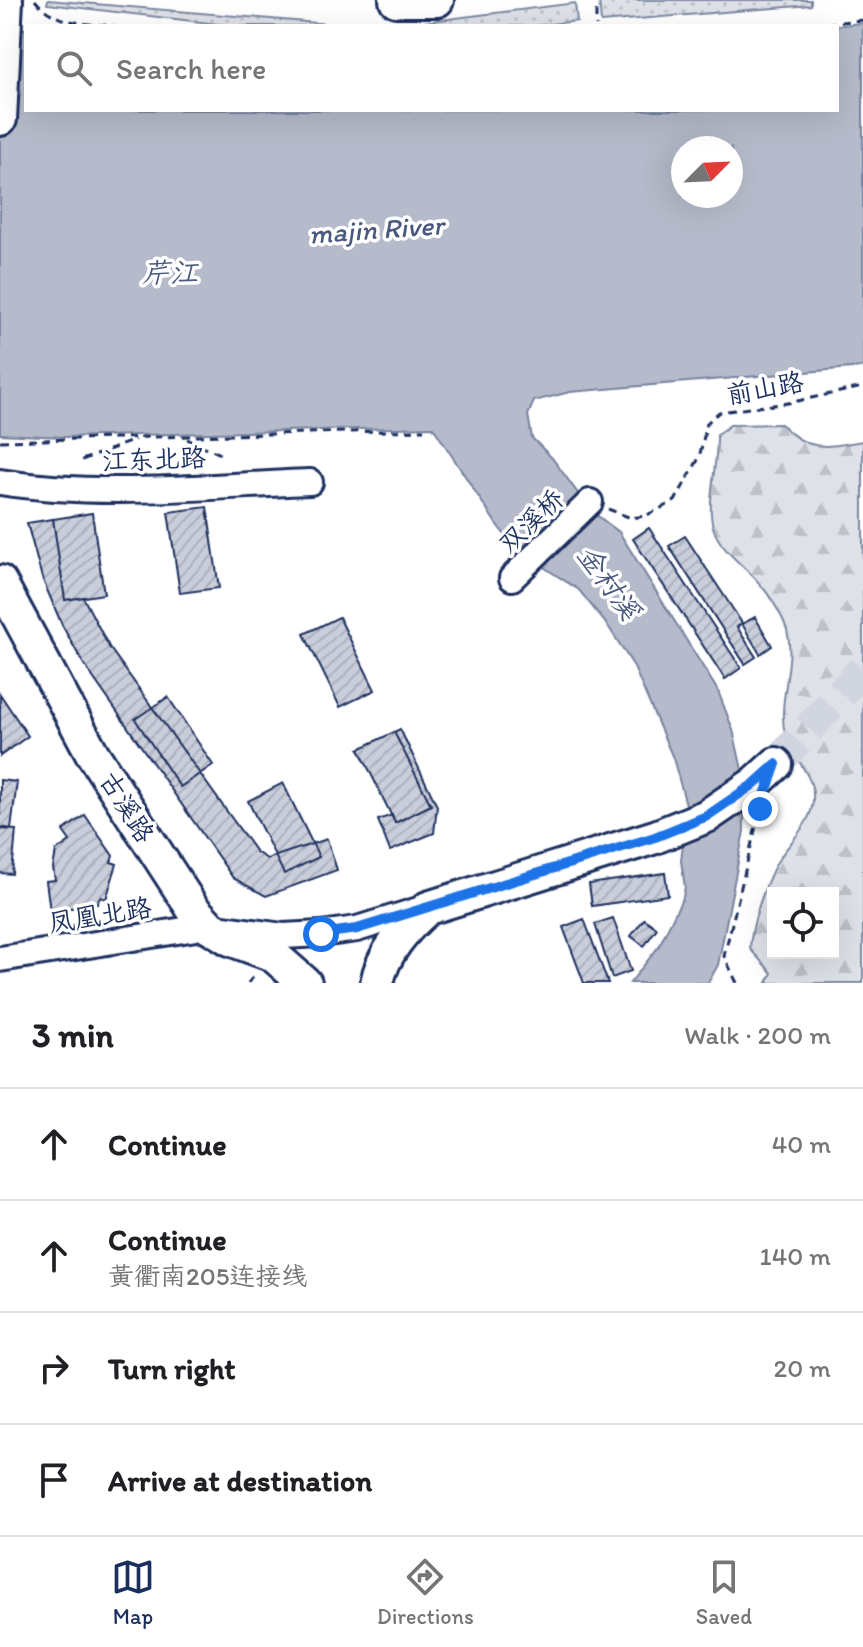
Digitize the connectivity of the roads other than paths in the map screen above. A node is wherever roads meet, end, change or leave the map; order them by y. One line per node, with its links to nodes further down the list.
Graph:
1 (6, 0): 4 (main road)
2 (396, 0): 3 (main road)
3 (437, 0)
4 (0, 119)
5 (0, 482): 6 (street, 江东北路)
6 (310, 482)
7 (589, 503): 8 (street, 双溪桥)
8 (512, 578)
9 (0, 582): 12 (main road, 古溪路)
10 (776, 764): 11 (main road)
11 (428, 908): 12 (street, 凤凰北路); 15 (main road)
12 (209, 926): 13 (street, 凤凰北路); 14 (main road, 古溪路)
13 (0, 959)
14 (305, 983)
15 (377, 983)

